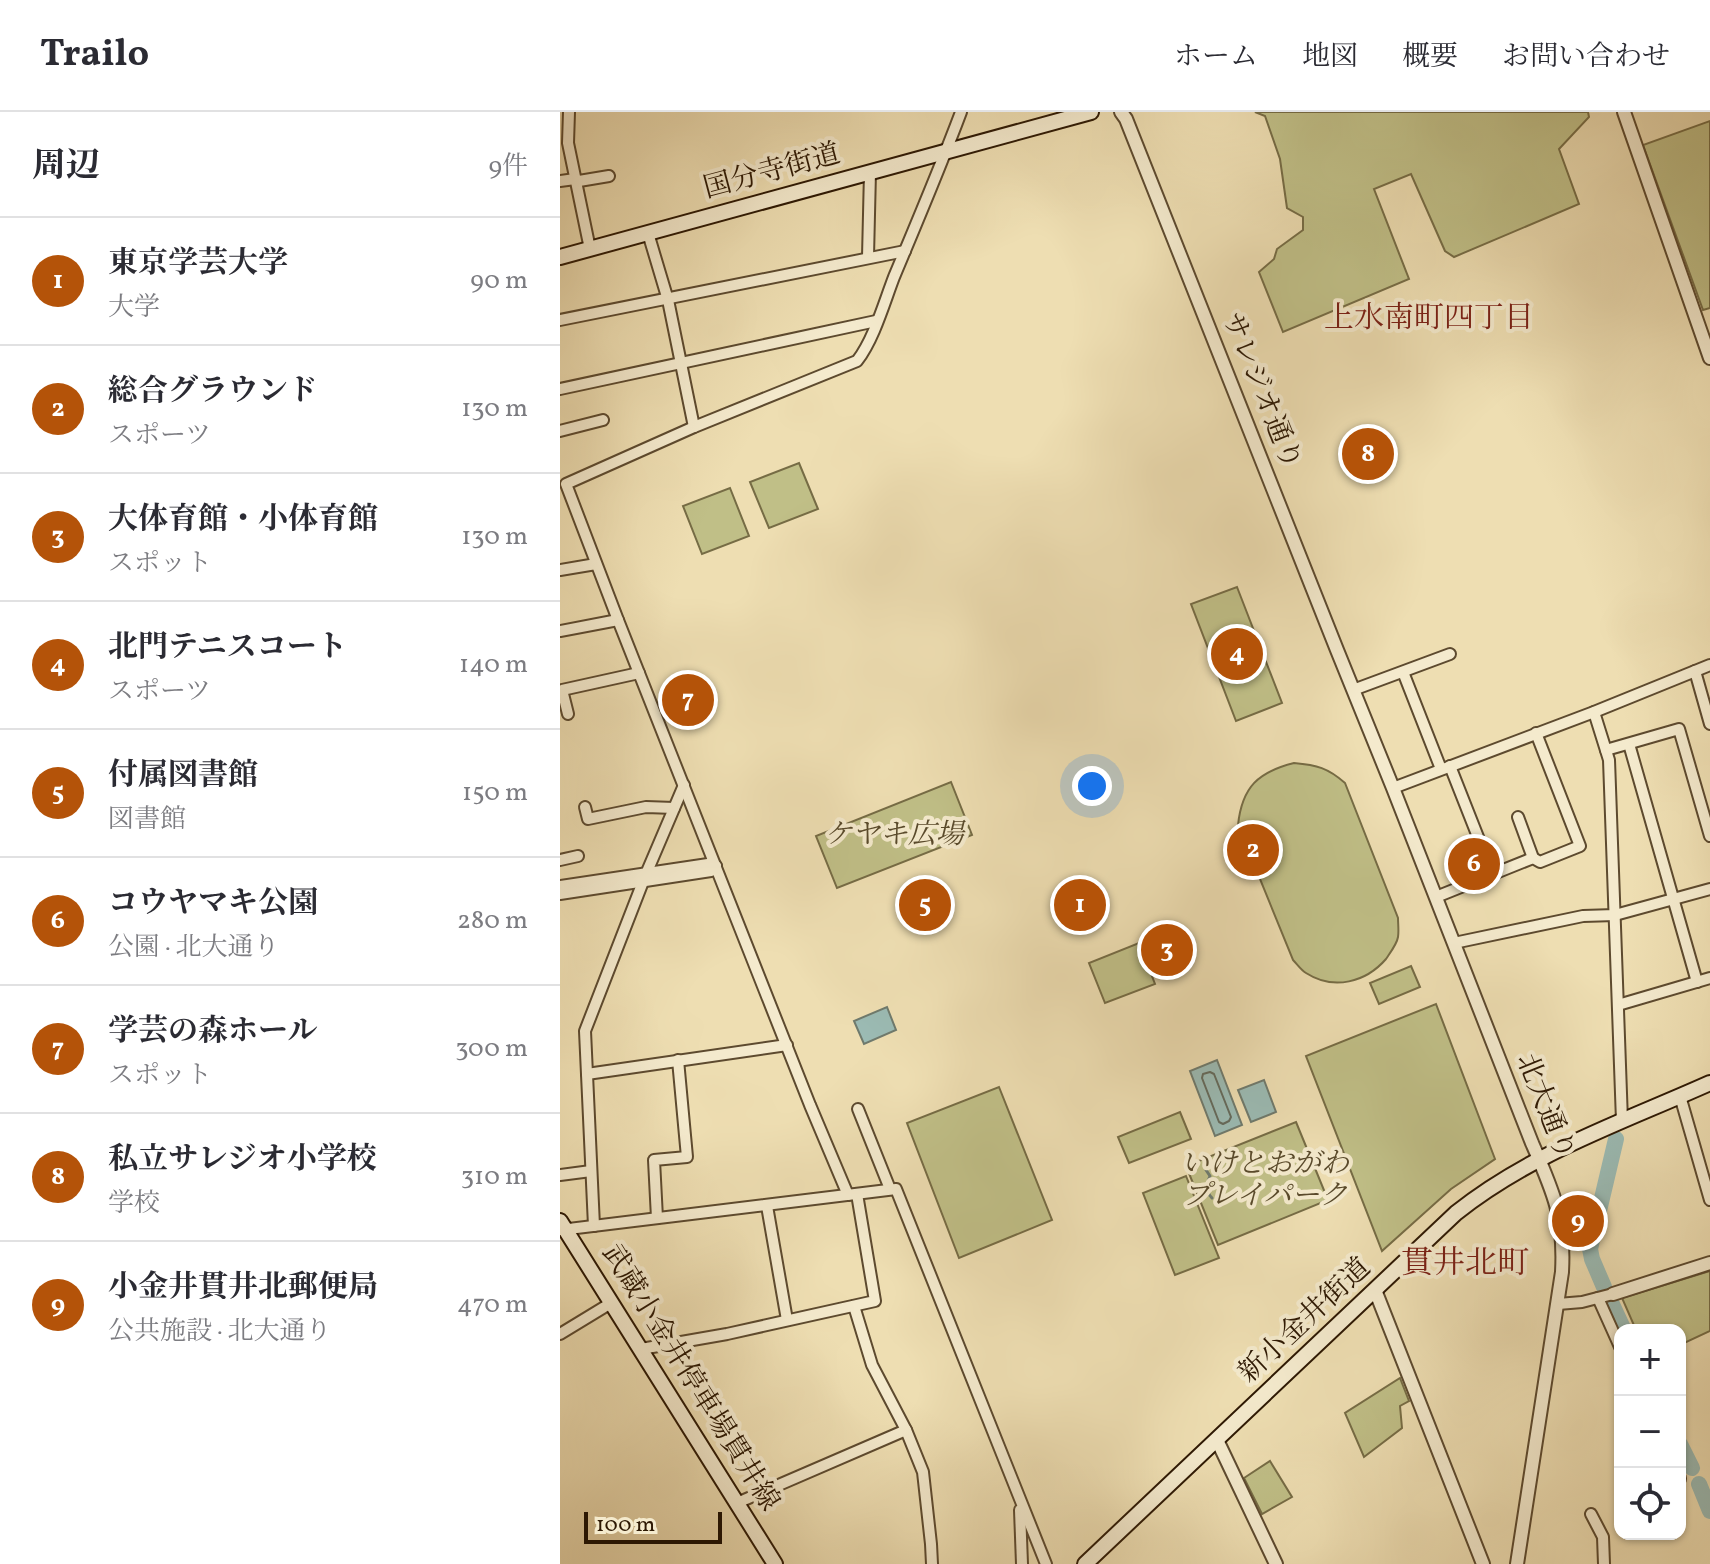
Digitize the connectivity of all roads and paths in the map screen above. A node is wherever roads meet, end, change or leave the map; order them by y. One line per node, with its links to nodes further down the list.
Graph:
1 (569, 112): 10 (street)
2 (961, 112): 7 (street)
3 (1091, 112): 6 (main road, 国分寺街道)
4 (1121, 112): 36 (street, サレジオ通り)
5 (1624, 112): 20 (street)
6 (1074, 114): 7 (main road, 国分寺街道)
7 (946, 151): 8 (main road, 国分寺街道); 14 (street)
8 (870, 172): 12 (main road, 国分寺街道); 16 (street)
9 (609, 176): 10 (street)
10 (575, 179): 11 (street); 13 (street)
11 (560, 181)
12 (648, 233): 13 (main road, 国分寺街道); 17 (street)
13 (590, 249): 15 (main road, 国分寺街道)
14 (905, 251): 16 (street); 19 (street)
15 (560, 257)
16 (868, 257): 17 (street)
17 (668, 300): 18 (street); 21 (street)
18 (560, 320)
19 (876, 321): 21 (street); 24 (street)
20 (1710, 358)
21 (681, 362): 22 (street); 24 (street)
22 (560, 389)
23 (603, 420): 25 (street)
24 (694, 427): 26 (street)
25 (560, 431)
26 (565, 498): 27 (street)
27 (596, 564): 28 (street); 29 (street)
28 (560, 570)
29 (618, 620): 30 (street); 35 (street)
30 (560, 631)
31 (1450, 654): 34 (street)
32 (1710, 665): 33 (street)
33 (1695, 671): 37 (street); 39 (street)
34 (1403, 672): 36 (street); 43 (street)
35 (639, 673): 38 (street); 44 (street)
36 (1353, 690): 45 (street, 北大通り)
37 (1594, 712): 40 (street); 42 (street)
38 (568, 714)
39 (1710, 724)
40 (1536, 733): 43 (street); 51 (street)
41 (1629, 744): 42 (street); 49 (street); 60 (street)
42 (1606, 750): 61 (street)
43 (1446, 768): 45 (street); 54 (street)
44 (684, 785): 47 (street); 53 (street)
45 (1393, 788): 59 (street, 北大通り)
46 (585, 807): 47 (street)
47 (674, 808): 55 (street)
48 (1518, 817): 51 (street)
49 (1710, 836)
50 (578, 856): 52 (street)
51 (1533, 858): 54 (street)
52 (560, 860)
53 (716, 866): 55 (street); 66 (street)
54 (1493, 875): 59 (street)
55 (644, 878): 56 (street); 58 (street); 68 (street)
56 (560, 886)
57 (1710, 889): 60 (street)
58 (560, 894)
59 (1436, 897): 62 (street, 北大通り)
60 (1673, 899): 61 (street); 64 (street)
61 (1615, 915): 62 (street); 65 (street)
62 (1454, 943): 73 (street, 北大通り)
63 (1710, 978): 64 (street)
64 (1697, 982): 65 (street)
65 (1618, 1005): 72 (street)
66 (787, 1045): 67 (street); 77 (street)
67 (678, 1060): 68 (street); 80 (street)
68 (587, 1074): 74 (street)
69 (1710, 1083): 70 (main road, 新小金井街道)
70 (1680, 1096): 72 (main road, 新小金井街道); 78 (street)
71 (858, 1109): 76 (street)
72 (1622, 1121): 73 (main road, 新小金井街道)
73 (1539, 1159): 84 (main road, 新小金井街道); 88 (street, 北大通り)
74 (591, 1171): 75 (street); 81 (street)
75 (560, 1175)
76 (890, 1189): 77 (street); 96 (street)
77 (852, 1194): 79 (street); 89 (street)
78 (1710, 1200)
79 (767, 1206): 80 (street); 90 (street)
80 (657, 1218): 81 (street)
81 (594, 1226): 82 (street)
82 (562, 1227): 87 (main road, 武蔵小金井停車場貫井線)
83 (1710, 1263): 85 (street)
84 (1375, 1290): 95 (main road, 新小金井街道); 105 (street)
85 (1613, 1294): 86 (street)
86 (1598, 1298): 88 (street); 92 (street)
87 (611, 1303): 91 (street); 93 (main road, 武蔵小金井停車場貫井線)
88 (1558, 1304): 106 (street, 北大通り)
89 (854, 1306): 90 (street); 94 (street)
90 (787, 1320): 93 (street)
91 (560, 1334)
92 (1614, 1334)
93 (641, 1349): 97 (main road, 武蔵小金井停車場貫井線)
94 (906, 1430): 97 (street); 100 (street)
95 (1217, 1440): 103 (main road, 新小金井街道); 104 (street)
96 (1019, 1500): 101 (street); 102 (street)
97 (737, 1503): 99 (main road, 武蔵小金井停車場貫井線)
98 (1591, 1514): 107 (street)
99 (775, 1564)
100 (932, 1564)
101 (1022, 1564)
102 (1046, 1564)
103 (1085, 1564)
104 (1276, 1564)
105 (1483, 1564)
106 (1517, 1564)
107 (1604, 1564)

